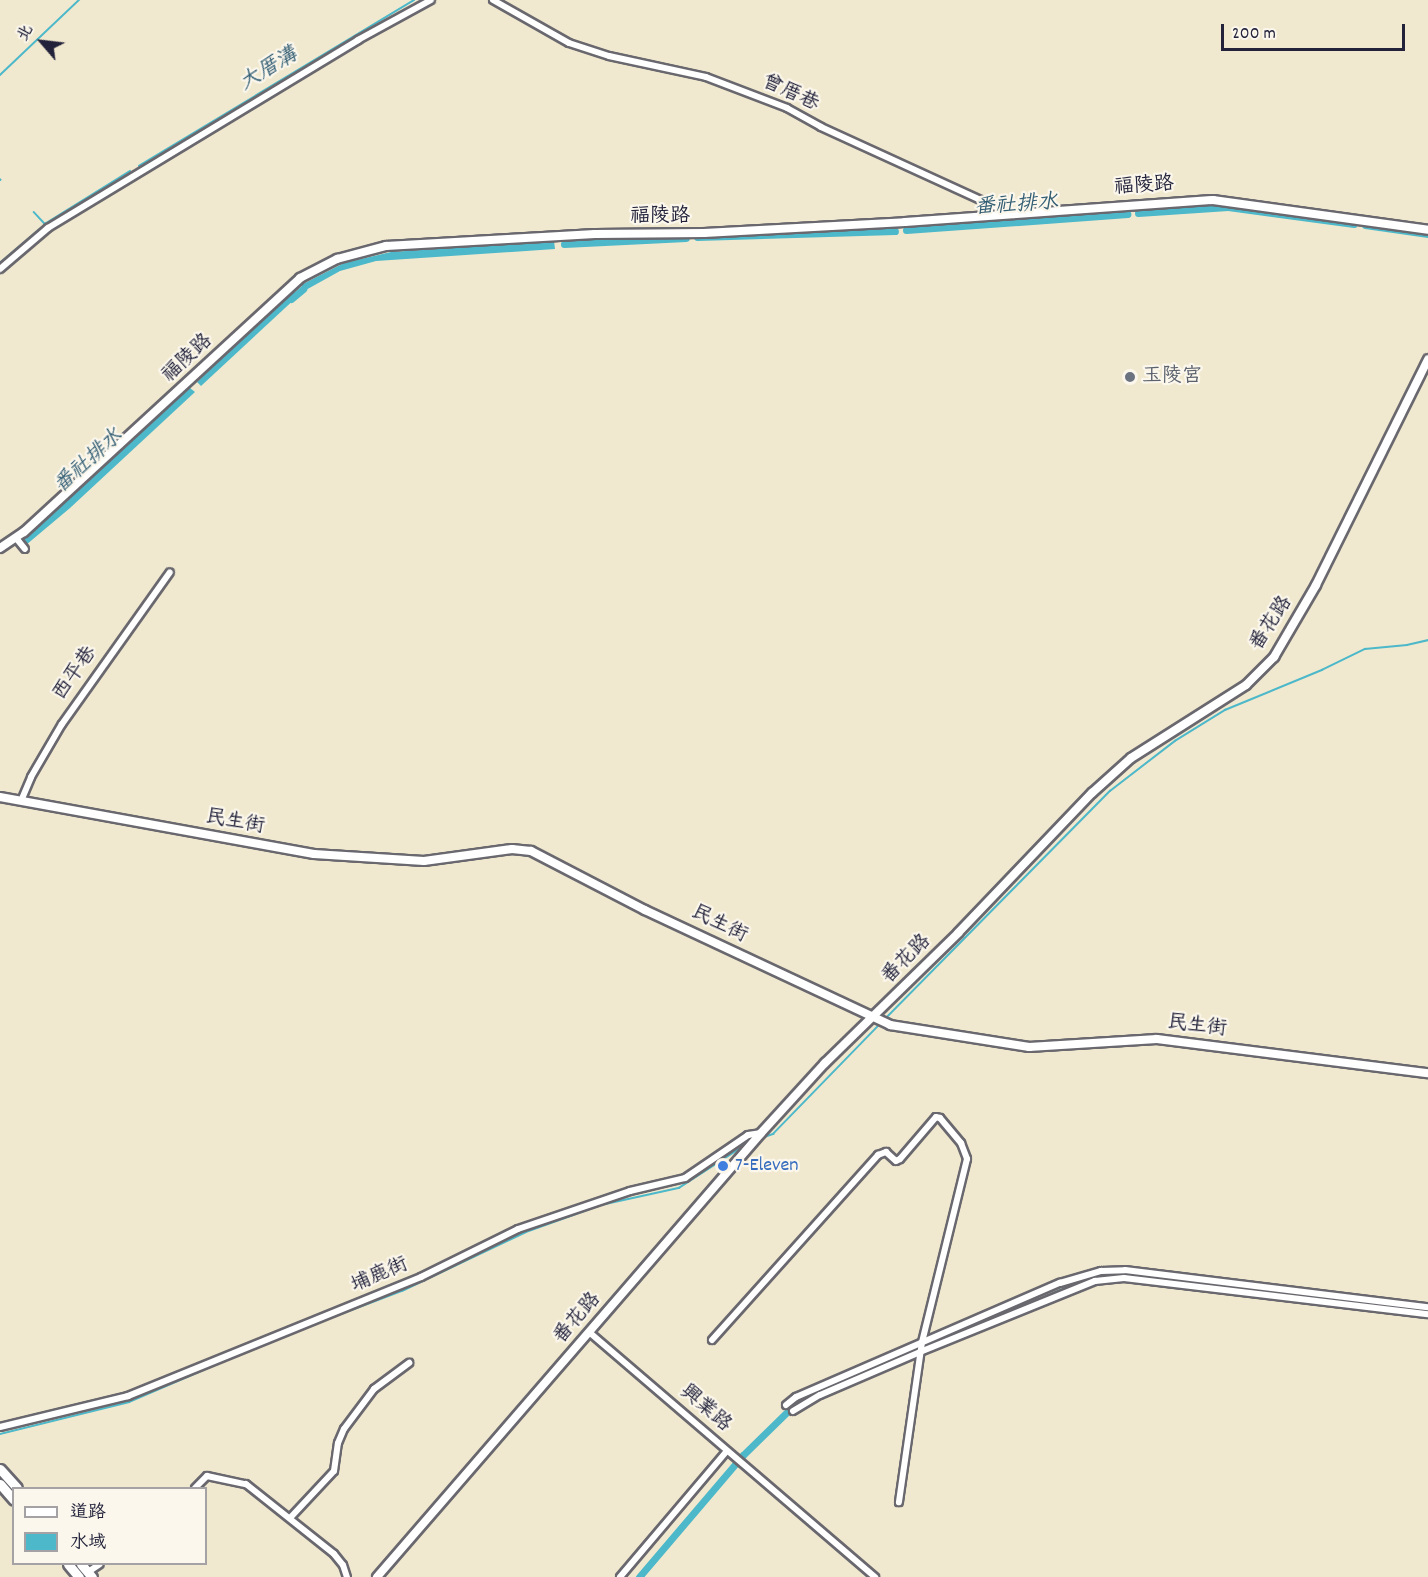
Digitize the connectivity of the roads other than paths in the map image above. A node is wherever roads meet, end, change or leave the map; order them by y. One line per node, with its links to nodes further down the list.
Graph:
1 (431, 0): 5 (street)
2 (493, 0): 3 (street, 曾厝巷)
3 (1014, 215): 4 (street, 福陵路); 7 (street, 福陵路)
4 (1428, 230)
5 (0, 269)
6 (1428, 359): 13 (main road, 番花路)
7 (16, 538): 8 (street, 福陵路); 9 (street)
8 (0, 548)
9 (25, 549)
10 (170, 572): 12 (street, 西平巷)
11 (0, 798): 12 (street, 民生街)
12 (21, 801): 13 (street, 民生街)
13 (873, 1017): 14 (street, 民生街); 15 (main road, 番花路)
14 (1428, 1073)
15 (761, 1133): 18 (main road, 番花路); 25 (street, 埔鹿街)
16 (1428, 1307): 20 (street)
17 (1428, 1314): 21 (street)
18 (589, 1332): 26 (street, 興業路); 38 (main road, 番花路)
19 (712, 1340): 20 (street)
20 (922, 1343): 21 (street); 23 (street)
21 (920, 1352): 24 (street); 32 (street)
22 (409, 1363): 33 (street)
23 (786, 1405)
24 (793, 1411)
25 (0, 1427)
26 (727, 1451): 39 (street, 興業路); 40 (street)
27 (0, 1469): 29 (main road)
28 (0, 1484): 31 (main road)
29 (16, 1487)
30 (196, 1487): 33 (street)
31 (12, 1498)
32 (899, 1502)
33 (290, 1518): 37 (street)
34 (71, 1565): 36 (main road)
35 (98, 1565): 36 (street)
36 (86, 1575)
37 (347, 1577)
38 (377, 1577)
39 (620, 1577)
40 (875, 1577)

